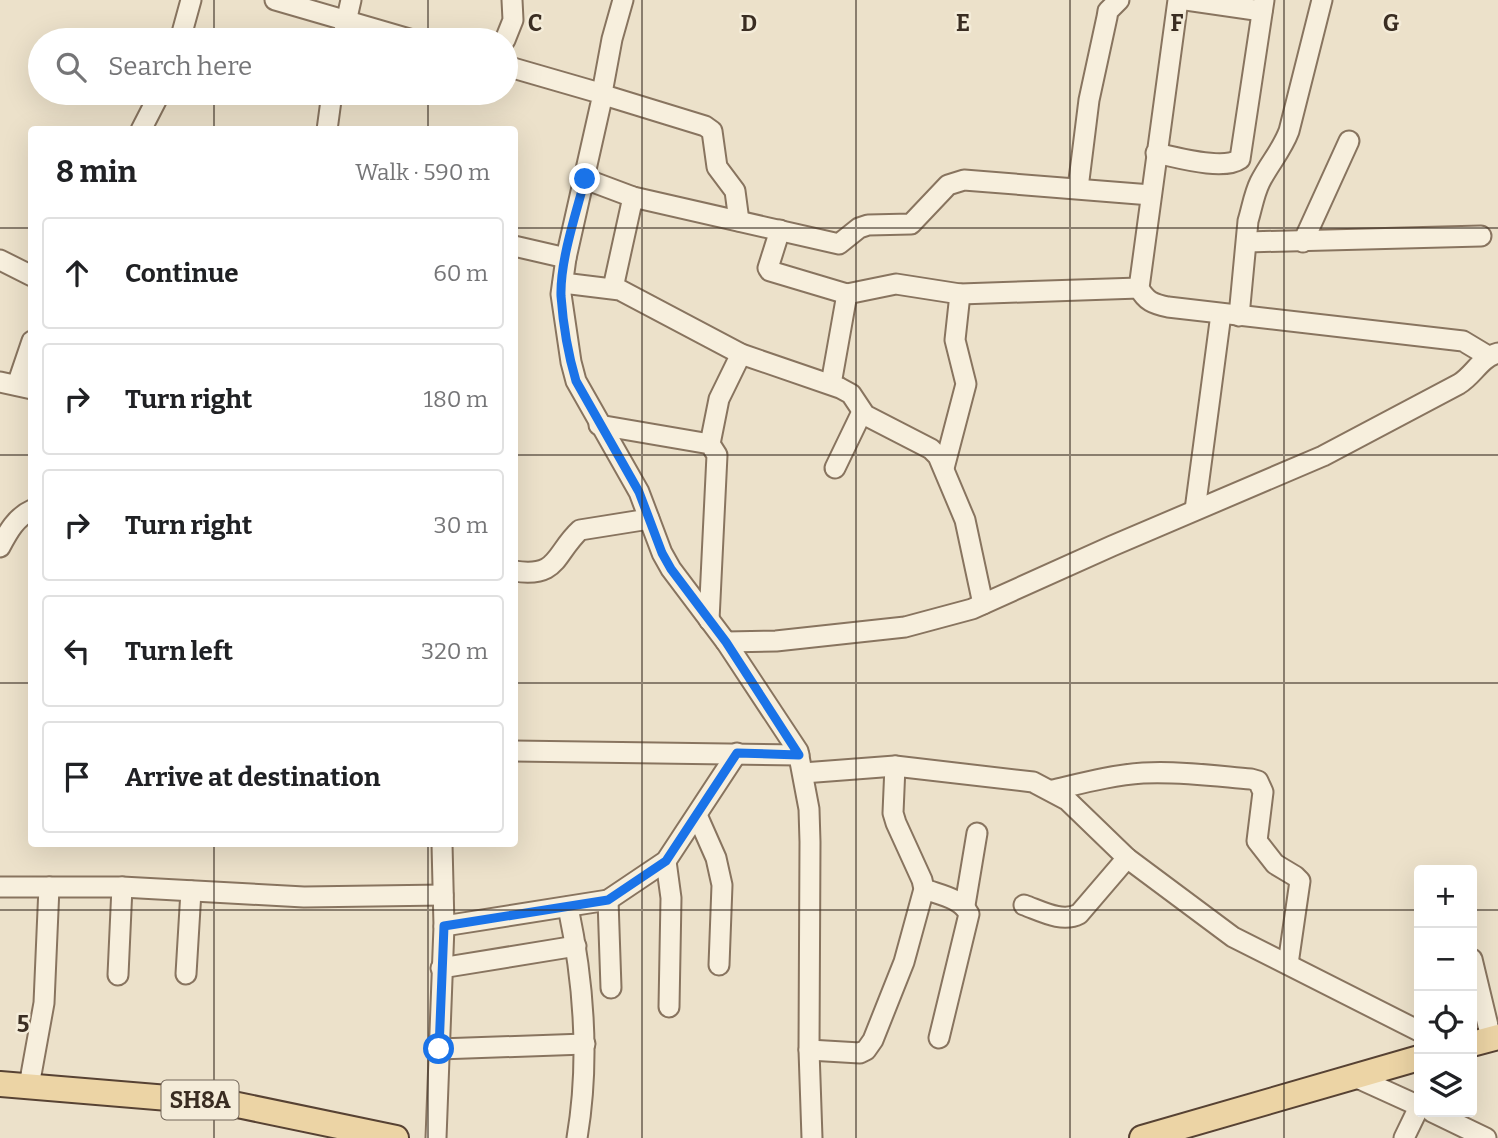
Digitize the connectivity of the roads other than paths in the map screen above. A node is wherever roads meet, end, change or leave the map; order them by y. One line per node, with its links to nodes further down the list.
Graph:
1 (191, 0): 11 (street)
2 (275, 0): 12 (street)
3 (351, 0): 13 (street)
4 (512, 0): 14 (street)
5 (623, 0): 16 (street)
6 (1178, 0): 22 (street)
7 (1186, 0): 10 (street)
8 (1322, 0): 30 (street)
9 (1116, 1): 24 (street)
10 (1263, 6): 22 (street)
11 (183, 28)
12 (337, 28)
13 (345, 28)
14 (510, 28)
15 (518, 69): 16 (street)
16 (603, 94): 23 (street); 27 (street)
17 (154, 105): 19 (street)
18 (330, 105): 20 (street)
19 (143, 126)
20 (328, 126)
21 (1349, 141): 31 (street)
22 (1156, 153): 25 (street)
23 (585, 179): 26 (street); 33 (street)
24 (1077, 188): 25 (street); 28 (street)
25 (1151, 195): 38 (street)
26 (632, 197): 27 (street); 37 (street)
27 (739, 221): 28 (street)
28 (780, 230): 39 (street)
29 (1481, 236): 31 (street)
30 (1247, 242): 31 (street); 41 (street)
31 (1303, 242)
32 (518, 247): 33 (street)
33 (566, 258): 36 (street)
34 (0, 260): 35 (street)
35 (28, 274)
36 (562, 283): 37 (street); 48 (street)
37 (612, 288): 43 (street)
38 (1139, 288): 40 (street); 41 (street)
39 (847, 294): 40 (street); 45 (street)
40 (960, 294): 51 (street)
41 (1230, 315): 44 (street); 52 (street)
42 (28, 352): 46 (street)
43 (741, 354): 45 (street); 49 (street)
44 (1493, 355): 52 (street)
45 (831, 384): 47 (street)
46 (16, 385)
47 (862, 412): 50 (street); 51 (street)
48 (599, 425): 49 (street); 54 (street)
49 (709, 444): 58 (street)
50 (835, 468)
51 (944, 468): 57 (street)
52 (1195, 510): 57 (street)
53 (28, 512): 55 (street)
54 (649, 519): 56 (street); 58 (street)
55 (0, 547)
56 (518, 571)
57 (983, 604): 59 (street)
58 (709, 620): 59 (street)
59 (728, 646): 62 (street)
60 (518, 751): 61 (street)
61 (737, 753): 62 (street); 65 (street)
62 (800, 760): 63 (street); 95 (street)
63 (895, 766): 64 (street); 73 (street)
64 (1053, 790): 68 (street); 82 (street)
65 (697, 815): 69 (street); 83 (street)
66 (977, 834): 77 (street)
67 (442, 847): 75 (street)
68 (1126, 858): 78 (street); 82 (street)
69 (666, 861): 76 (street); 89 (street)
70 (0, 887): 71 (street)
71 (49, 887): 72 (street); 99 (street)
72 (122, 887): 74 (street); 86 (street)
73 (924, 889): 77 (street); 95 (street)
74 (191, 891): 75 (street); 85 (street)
75 (443, 895): 80 (street)
76 (608, 900): 79 (street); 88 (street)
77 (965, 905): 91 (street)
78 (1024, 905)
79 (568, 907): 80 (street); 81 (street)
80 (444, 926): 84 (street)
81 (576, 946): 84 (street); 93 (street)
82 (1288, 964): 90 (street)
83 (719, 965)
84 (441, 968): 94 (street)
85 (186, 974)
86 (118, 975)
87 (1477, 987): 92 (street)
88 (611, 988)
89 (670, 1007)
90 (1414, 1028)
91 (939, 1038)
92 (1487, 1040)
93 (585, 1044): 94 (street); 105 (street)
94 (439, 1049): 104 (street)
95 (809, 1050): 106 (street)
96 (1414, 1059): 97 (main road)
97 (1353, 1076): 100 (street); 107 (main road)
98 (0, 1084): 99 (main road, SH8A)
99 (29, 1086): 103 (main road, SH8A)
100 (1414, 1105)
101 (1414, 1117): 108 (street)
102 (1442, 1117): 109 (street)
103 (396, 1138)
104 (436, 1138)
105 (578, 1138)
106 (812, 1138)
107 (1142, 1138)
108 (1404, 1138)
109 (1486, 1138)

